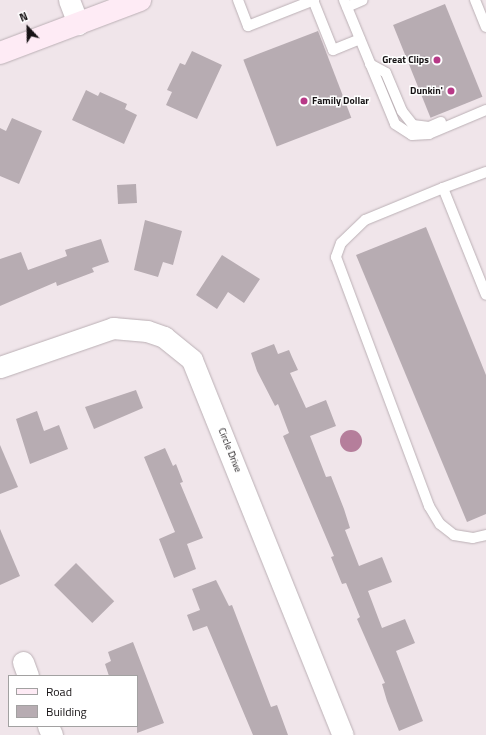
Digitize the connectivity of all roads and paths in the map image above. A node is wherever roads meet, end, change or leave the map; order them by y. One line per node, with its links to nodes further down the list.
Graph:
1 (68, 0): 8 (street)
2 (140, 0): 8 (main road)
3 (238, 0): 4 (lane)
4 (314, 0): 10 (lane)
5 (363, 0): 7 (lane)
6 (475, 0): 9 (lane)
7 (346, 3): 10 (lane)
8 (78, 24): 11 (main road)
9 (486, 26)
10 (360, 39): 12 (lane)
11 (0, 53)
12 (370, 64): 13 (lane); 14 (lane)
13 (486, 105)
14 (486, 110)
15 (486, 172): 16 (lane)
16 (444, 188): 17 (lane); 19 (lane)
17 (486, 295)
18 (0, 367): 20 (street, Circle Drive)
19 (486, 535)
20 (343, 735)

